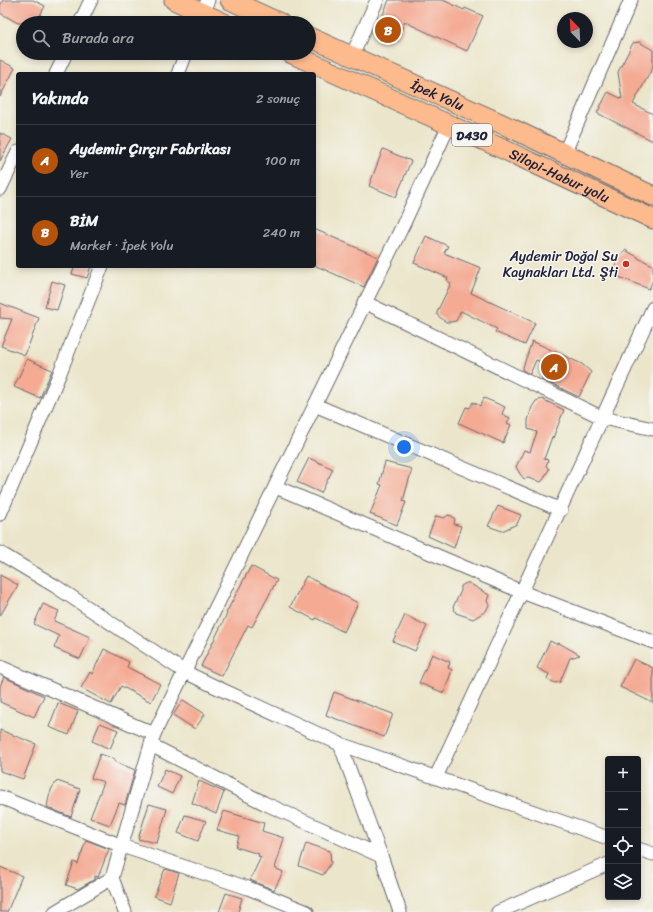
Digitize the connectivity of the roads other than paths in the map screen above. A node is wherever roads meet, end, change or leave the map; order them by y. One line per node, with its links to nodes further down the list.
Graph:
1 (92, 0): 7 (street)
2 (174, 0): 6 (highway)
3 (230, 0): 8 (highway)
4 (377, 0): 10 (street)
5 (631, 0): 17 (street)
6 (203, 12)
7 (84, 16)
8 (265, 16)
9 (316, 39): 10 (highway, İpek Yolu / D430)
10 (352, 56): 17 (highway, İpek Yolu / D430)
11 (63, 60): 14 (street)
12 (183, 60): 15 (street)
13 (305, 60): 16 (highway, Silopi-Habur yolu / D430)
14 (57, 72)
15 (179, 72)
16 (449, 126): 21 (highway, Silopi-Habur yolu / D430); 23 (street)
17 (564, 154): 20 (highway, İpek Yolu / D430)
18 (16, 156): 19 (street)
19 (0, 189)
20 (653, 196)
21 (653, 219)
22 (101, 268): 30 (street)
23 (364, 302): 25 (street); 26 (street)
24 (653, 308): 26 (street)
25 (315, 405): 28 (street); 29 (street)
26 (603, 418): 27 (street); 29 (street)
27 (653, 429)
28 (276, 487): 32 (street); 35 (street)
29 (561, 510): 32 (street)
30 (0, 514)
31 (0, 553): 35 (street)
32 (522, 592): 33 (street); 38 (street)
33 (653, 642)
34 (0, 667): 36 (street)
35 (185, 672): 36 (street); 37 (street)
36 (153, 739): 41 (street); 44 (street)
37 (340, 744): 38 (street); 44 (street)
38 (436, 777): 40 (street)
39 (0, 797): 41 (street)
40 (605, 837)
41 (122, 846): 46 (street); 49 (street)
42 (641, 851): 43 (street)
43 (653, 854)
44 (382, 856): 50 (street)
45 (605, 865): 51 (street)
46 (112, 878): 47 (street); 48 (street)
47 (55, 912)
48 (125, 912)
49 (307, 912)
50 (400, 912)
51 (498, 912)

